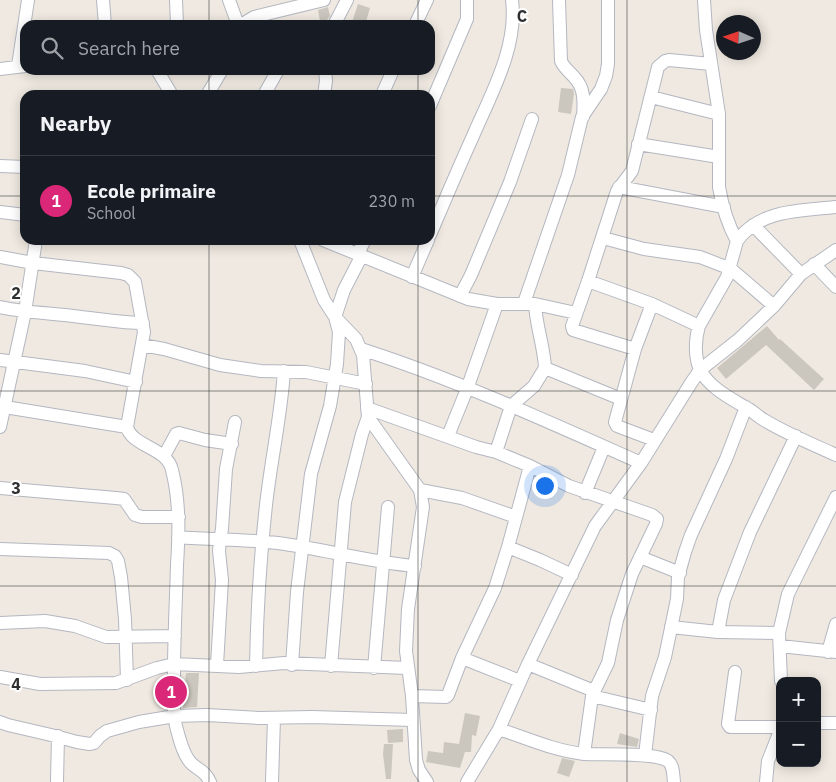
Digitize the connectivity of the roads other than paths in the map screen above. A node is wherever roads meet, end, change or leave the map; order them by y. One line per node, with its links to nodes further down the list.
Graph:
1 (28, 0): 14 (street)
2 (103, 0): 15 (street)
3 (176, 0): 16 (street)
4 (229, 0): 17 (street)
5 (347, 0): 19 (street)
6 (427, 0): 20 (street)
7 (467, 0): 34 (street)
8 (512, 0): 48 (street)
9 (559, 0): 37 (street)
10 (608, 0): 37 (street)
11 (704, 0): 21 (street)
12 (318, 1): 13 (street)
13 (278, 5): 18 (street)
14 (26, 20)
15 (104, 20)
16 (177, 20)
17 (237, 20)
18 (248, 20)
19 (337, 20)
20 (417, 20)
21 (711, 64): 35 (street); 36 (street)
22 (20, 66): 23 (street)
23 (0, 69)
24 (160, 75): 29 (street)
25 (219, 75): 30 (street)
26 (274, 75): 31 (street)
27 (325, 75): 32 (street)
28 (391, 75): 33 (street)
29 (169, 90)
30 (210, 90)
31 (266, 90)
32 (325, 90)
33 (384, 90)
34 (435, 94)
35 (651, 97): 36 (street); 39 (street)
36 (719, 114): 40 (street)
37 (582, 117): 69 (street)
38 (532, 119): 67 (street)
39 (638, 144): 40 (street); 43 (street)
40 (719, 157): 44 (street)
41 (0, 166): 42 (street)
42 (20, 167)
43 (619, 187): 44 (street); 50 (street)
44 (724, 207): 51 (street)
45 (836, 207): 49 (street)
46 (0, 212): 47 (street)
47 (20, 214)
48 (435, 224)
49 (753, 225): 51 (street); 63 (street)
50 (603, 238): 62 (street); 65 (street)
51 (737, 241): 62 (street)
52 (35, 245): 60 (street)
53 (302, 245): 75 (street)
54 (336, 245): 58 (street)
55 (363, 245): 58 (street)
56 (426, 245): 64 (street)
57 (836, 250): 61 (street)
58 (360, 254): 64 (street); 75 (street)
59 (0, 257): 60 (street)
60 (33, 263): 73 (street); 76 (street)
61 (814, 264): 63 (street); 66 (street)
62 (731, 268): 71 (street); 77 (street)
63 (801, 274): 71 (street)
64 (412, 278): 67 (street)
65 (588, 281): 70 (street); 74 (street)
66 (836, 287)
67 (460, 296): 68 (street)
68 (497, 304): 69 (street); 89 (street)
69 (529, 304): 74 (street); 83 (street)
70 (652, 304): 77 (street); 80 (street)
71 (774, 306): 84 (street)
72 (0, 307): 73 (street)
73 (25, 312): 76 (street); 82 (street)
74 (576, 313): 80 (street)
75 (335, 317): 79 (street); 86 (street)
76 (143, 323): 78 (street)
77 (699, 326): 84 (street)
78 (142, 345): 85 (street); 87 (street)
79 (361, 349): 88 (street); 89 (street)
80 (635, 349): 90 (street)
81 (0, 360): 82 (street)
82 (14, 361): 87 (street); 92 (street)
83 (545, 368): 90 (street); 91 (street)
84 (700, 370): 93 (street); 100 (street)
85 (284, 371): 86 (street); 118 (street)
86 (335, 378): 88 (street); 119 (street)
87 (136, 382): 97 (street)
88 (366, 384): 94 (street)
89 (467, 389): 91 (street); 98 (street)
90 (620, 399): 100 (street)
91 (511, 406): 102 (street); 103 (street)
92 (4, 407): 96 (street); 97 (street)
93 (746, 407): 99 (street); 126 (street)
94 (368, 413): 98 (street); 109 (street); 122 (street)
95 (235, 422): 101 (street)
96 (0, 427)
97 (127, 427): 105 (street)
98 (448, 436): 103 (street)
99 (796, 436): 104 (street); 131 (street)
100 (654, 440): 106 (street)
101 (232, 444): 105 (street); 117 (street)
102 (604, 447): 106 (street); 110 (street)
103 (496, 452): 107 (street)
104 (836, 455)
105 (164, 456): 114 (street)
106 (641, 463): 112 (street)
107 (530, 466): 110 (street); 115 (street)
108 (0, 488): 114 (street)
109 (420, 490): 115 (street); 125 (street)
110 (585, 492): 112 (street)
111 (836, 497): 132 (street)
112 (612, 502): 123 (street); 127 (street)
113 (388, 507): 124 (street)
114 (179, 517): 116 (street)
115 (516, 517): 120 (street)
116 (178, 537): 117 (street); 133 (street)
117 (220, 540): 118 (street); 141 (street)
118 (262, 542): 119 (street); 142 (street)
119 (303, 547): 122 (street); 139 (street)
120 (508, 547): 127 (street); 137 (street)
121 (0, 549): 134 (street)
122 (341, 554): 124 (street); 143 (street)
123 (640, 557): 126 (street); 151 (street)
124 (384, 563): 125 (street); 144 (street)
125 (415, 566): 145 (street)
126 (680, 573): 130 (street)
127 (572, 575): 140 (street)
128 (0, 623): 134 (street)
129 (836, 624): 136 (street)
130 (671, 627): 131 (street); 153 (street)
131 (718, 632): 132 (street)
132 (779, 633): 135 (street)
133 (175, 636): 134 (street); 138 (street)
134 (126, 638): 149 (street)
135 (780, 646): 136 (street); 148 (street)
136 (832, 652)
137 (462, 658): 150 (street); 152 (street)
138 (174, 664): 141 (street); 149 (street); 154 (street)
139 (292, 664): 142 (street); 143 (street)
140 (528, 664): 150 (street); 151 (street)
141 (217, 665): 142 (street)
142 (256, 666)
143 (331, 666): 144 (street)
144 (374, 668): 145 (street)
145 (407, 668): 152 (street)
146 (735, 672): 160 (street)
147 (0, 677): 149 (street)
148 (781, 677)
149 (127, 680)
150 (520, 681): 161 (street)
151 (593, 694): 153 (street); 164 (street)
152 (412, 696): 156 (street)
153 (651, 710): 165 (street)
154 (175, 716): 155 (street); 162 (street); 167 (street)
155 (274, 718): 156 (street); 168 (street)
156 (413, 720): 169 (street)
157 (0, 722): 162 (street)
158 (821, 723): 159 (street)
159 (836, 723)
160 (776, 727)
161 (499, 729): 164 (street); 170 (street)
162 (58, 736): 166 (street)
163 (776, 741): 172 (street)
164 (584, 754): 165 (street)
165 (645, 755): 171 (street)
166 (57, 782)
167 (210, 782)
168 (272, 782)
169 (427, 782)
170 (467, 782)
171 (674, 782)
172 (766, 782)

